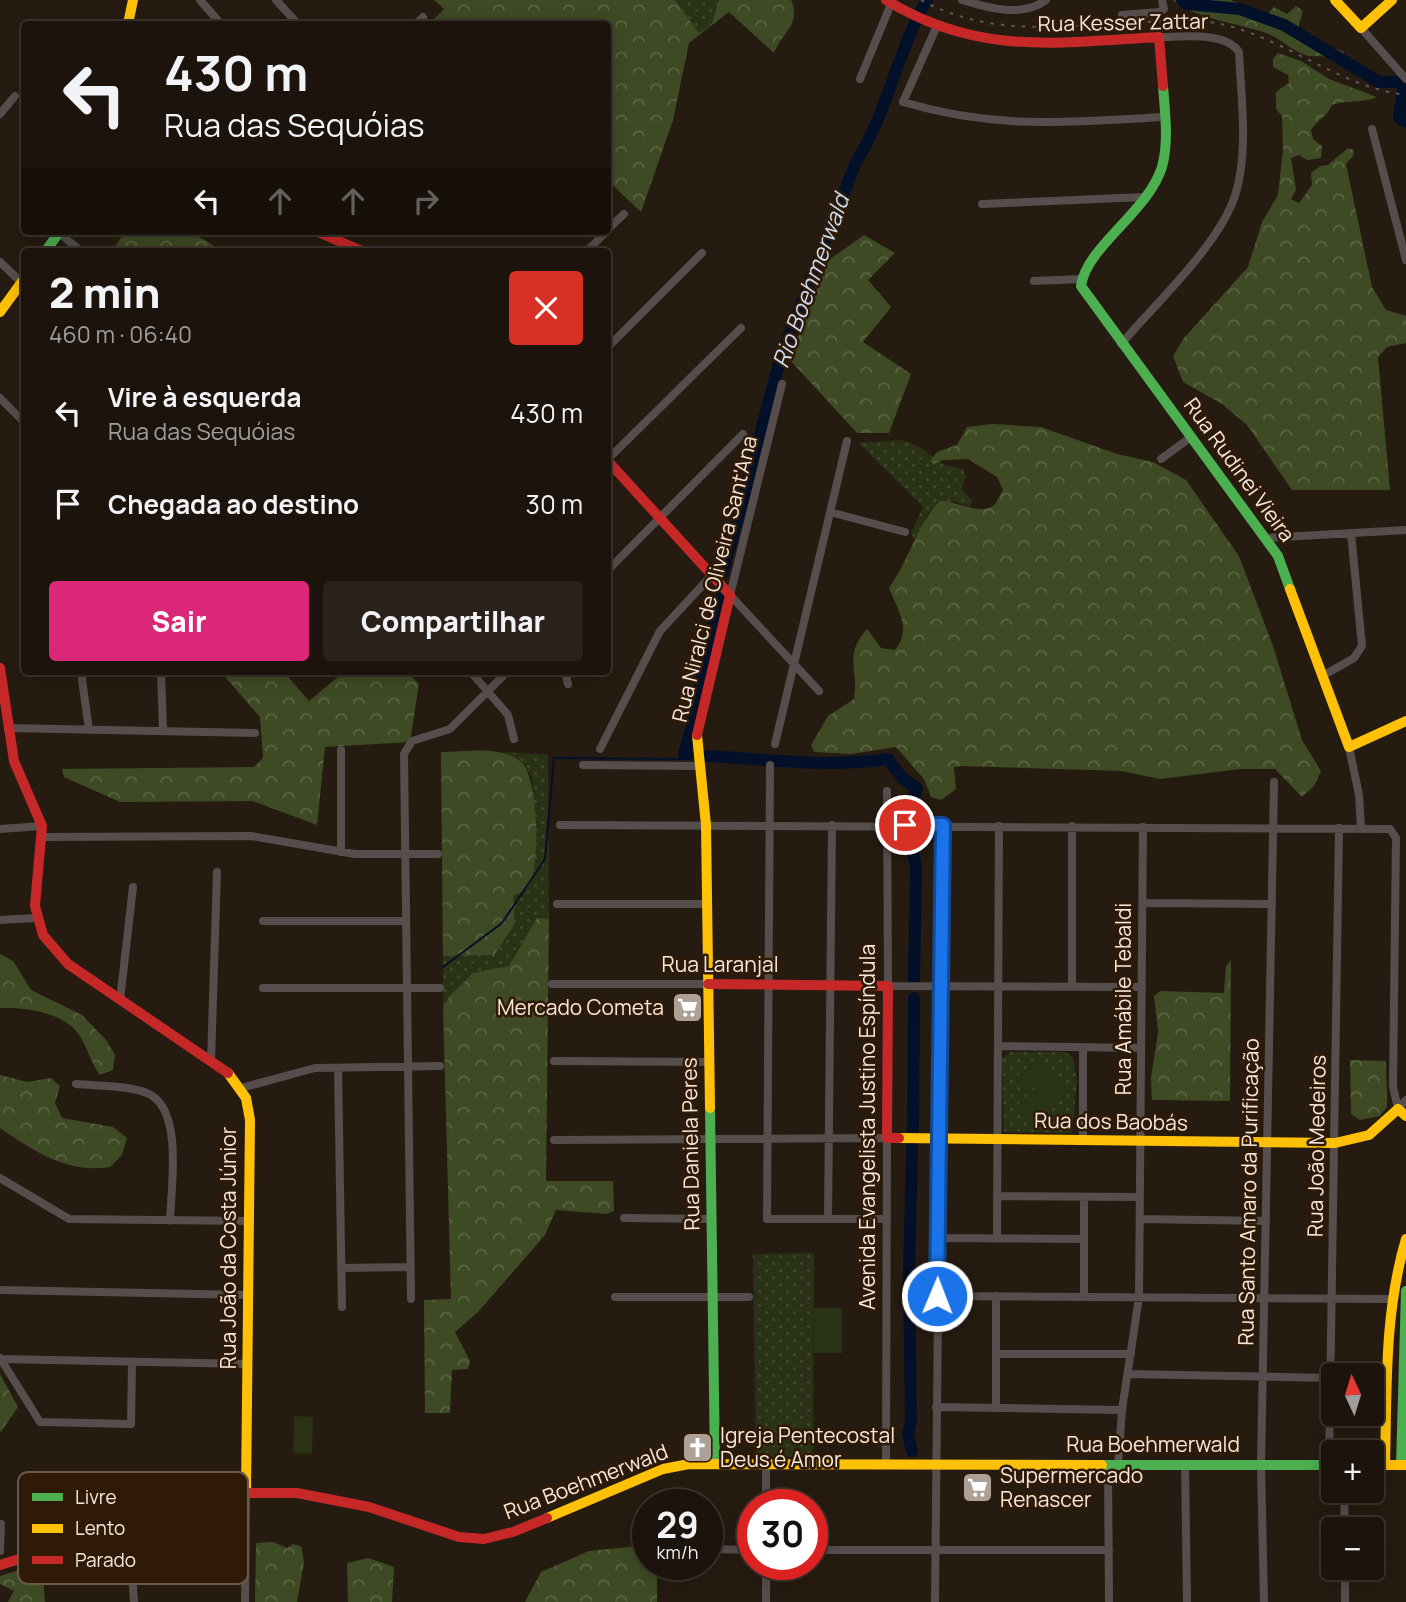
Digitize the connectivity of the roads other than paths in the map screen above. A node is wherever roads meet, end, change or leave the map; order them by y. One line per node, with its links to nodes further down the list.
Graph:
1 (133, 0): 12 (street)
2 (200, 0): 13 (street)
3 (276, 0): 14 (street)
4 (962, 0): 5 (street)
5 (1046, 0)
6 (1162, 0): 10 (street)
7 (1335, 0): 17 (street)
8 (1392, 0): 17 (street)
9 (888, 2): 16 (street, Rua Kesser Zattar); 19 (street)
10 (1122, 15)
11 (423, 17): 15 (street)
12 (129, 21)
13 (218, 21)
14 (296, 21)
15 (419, 21)
16 (936, 28): 18 (street, Rua Kesser Zattar); 23 (street)
17 (1361, 28): 20 (street)
18 (1159, 37): 23 (street); 45 (street, Rua Kesser Zattar)
19 (860, 79)
20 (1406, 79)
21 (15, 96): 22 (street)
22 (0, 114)
23 (1163, 117): 25 (street)
24 (1372, 129): 36 (street)
25 (1145, 197): 26 (street); 39 (street)
26 (982, 204)
27 (624, 214): 28 (street)
28 (611, 227)
29 (63, 235): 32 (street)
30 (327, 235): 33 (street)
31 (603, 235): 34 (street)
32 (78, 248)
33 (354, 248)
34 (590, 248)
35 (702, 253): 44 (street)
36 (1406, 260)
37 (0, 261): 38 (street)
38 (21, 279)
39 (1080, 279): 40 (street); 45 (street, Rua Rudinei Vieira)
40 (1034, 281)
41 (21, 284): 42 (street)
42 (0, 312)
43 (741, 327): 52 (street)
44 (611, 344)
45 (1121, 344): 50 (street, Rua Rudinei Vieira)
46 (782, 384): 63 (street, Rua Niralci de Oliveira Sant'Ana)
47 (0, 398): 48 (street)
48 (21, 414)
49 (744, 434): 56 (street)
50 (1191, 437): 53 (street); 60 (street, Rua Rudinei Vieira)
51 (847, 441): 55 (street)
52 (611, 456)
53 (1161, 458)
54 (611, 464): 56 (street)
55 (830, 512): 58 (street); 64 (street)
56 (660, 518): 61 (street); 62 (street)
57 (1406, 530): 59 (street)
58 (905, 532)
59 (1351, 533): 60 (street); 71 (street)
60 (1267, 538): 71 (street, Rua Rudinei Vieira)
61 (611, 567)
62 (712, 575): 63 (street); 83 (street)
63 (730, 594): 64 (street); 87 (street, Rua Niralci de Oliveira Sant'Ana)
64 (794, 663): 74 (street); 81 (street)
65 (0, 668): 76 (street)
66 (81, 675): 77 (street)
67 (161, 675): 78 (street)
68 (474, 675): 73 (street)
69 (504, 675): 73 (street)
70 (566, 675): 72 (street)
71 (1324, 675): 82 (street, Rua Rudinei Vieira)
72 (568, 684)
73 (488, 691): 80 (street); 106 (street)
74 (819, 691)
75 (1406, 721): 82 (street)
76 (8, 728): 77 (street); 103 (street)
77 (89, 730): 78 (street)
78 (163, 731): 79 (street)
79 (256, 733)
80 (514, 739)
81 (775, 744)
82 (1349, 747): 101 (street, Rua Rudinei Vieira)
83 (600, 748)
84 (341, 750): 104 (street)
85 (583, 765): 87 (street)
86 (770, 765): 92 (street)
87 (698, 766): 91 (street, Rua Niralci de Oliveira Sant'Ana)
88 (1274, 782): 99 (street, Rua Santo Amaro da Purificação)
89 (887, 791): 94 (street, Avenida Evangelista Justino Espíndula)
90 (560, 825): 91 (street)
91 (706, 825): 92 (street); 111 (street, Rua Daniela Peres)
92 (770, 825): 93 (street); 119 (street)
93 (832, 825): 94 (street); 120 (street)
94 (886, 825): 95 (street); 121 (street, Avenida Evangelista Justino Espíndula)
95 (943, 825): 96 (street); 122 (street)
96 (999, 826): 97 (street); 123 (street)
97 (1072, 826): 98 (street); 124 (street)
98 (1143, 827): 99 (street); 109 (street, Rua Amábile Tebaldi)
99 (1273, 828): 100 (street); 112 (street, Rua Santo Amaro da Purificação)
100 (1339, 828): 101 (street); 153 (street, Rua João Medeiros)
101 (1361, 828): 142 (street)
102 (0, 829): 103 (street)
103 (42, 832): 104 (street); 113 (street)
104 (341, 852): 106 (street)
105 (438, 854): 106 (street)
106 (405, 855): 116 (street)
107 (217, 872): 134 (street)
108 (133, 887): 129 (street)
109 (1143, 903): 112 (street); 125 (street, Rua Amábile Tebaldi)
110 (557, 904): 111 (street)
111 (707, 904): 118 (street, Rua Daniela Peres)
112 (1272, 904): 152 (street, Rua Santo Amaro da Purificação)
113 (37, 918): 114 (street); 129 (street)
114 (0, 920)
115 (263, 920): 116 (street)
116 (406, 921): 127 (street)
117 (552, 984): 118 (street, Rua Laranjal)
118 (708, 984): 119 (street, Rua Laranjal); 135 (street, Rua Daniela Peres)
119 (769, 984): 120 (street, Rua Laranjal); 146 (street)
120 (831, 985): 121 (street, Rua Laranjal); 143 (street)
121 (888, 986): 122 (street); 144 (street, Avenida Evangelista Justino Espíndula)
122 (939, 986): 123 (street); 147 (street)
123 (998, 986): 124 (street); 130 (street)
124 (1072, 987): 125 (street)
125 (1142, 987): 132 (street, Rua Amábile Tebaldi)
126 (263, 988): 127 (street)
127 (407, 988): 128 (street); 137 (street)
128 (440, 988)
129 (120, 1000): 134 (street)
130 (998, 1046): 131 (street); 148 (street)
131 (1083, 1047): 132 (street); 150 (street)
132 (1141, 1048): 151 (street, Rua Amábile Tebaldi)
133 (554, 1061): 135 (street)
134 (211, 1062): 140 (street)
135 (709, 1062): 145 (street, Rua Daniela Peres)
136 (440, 1066): 137 (street)
137 (408, 1067): 138 (street); 170 (street)
138 (338, 1068): 140 (street); 171 (street)
139 (76, 1084): 163 (street)
140 (241, 1088): 164 (street, Rua João da Costa Júnior)
141 (1406, 1100): 142 (street)
142 (1402, 1112): 153 (street, Rua dos Baobás)
143 (829, 1138): 144 (street); 146 (street); 160 (street)
144 (887, 1138): 147 (street, Rua dos Baobás); 161 (street, Avenida Evangelista Justino Espíndula)
145 (710, 1139): 146 (street); 149 (street); 159 (street, Rua Daniela Peres)
146 (768, 1139): 160 (street)
147 (938, 1139): 148 (street, Rua dos Baobás); 166 (street)
148 (997, 1139): 150 (street, Rua dos Baobás); 155 (street)
149 (554, 1140)
150 (1083, 1140): 151 (street, Rua dos Baobás)
151 (1141, 1141): 152 (street, Rua dos Baobás); 157 (street, Rua Amábile Tebaldi)
152 (1268, 1143): 153 (street, Rua dos Baobás); 165 (street, Rua Santo Amaro da Purificação)
153 (1335, 1143): 184 (street, Rua João Medeiros)
154 (0, 1178): 163 (street)
155 (997, 1196): 156 (street); 167 (street)
156 (1084, 1197): 157 (street); 168 (street)
157 (1140, 1197): 162 (street, Rua Amábile Tebaldi)
158 (624, 1218): 159 (street)
159 (712, 1219): 178 (street, Rua Daniela Peres)
160 (828, 1219): 161 (street)
161 (887, 1219): 202 (street, Avenida Evangelista Justino Espíndula)
162 (1140, 1219): 165 (street); 181 (street, Rua Amábile Tebaldi)
163 (170, 1221): 164 (street)
164 (249, 1221): 174 (street, Rua João da Costa Júnior)
165 (1266, 1221): 182 (street, Rua Santo Amaro da Purificação)
166 (937, 1238): 167 (street); 175 (street)
167 (997, 1238): 168 (street)
168 (1084, 1239): 180 (street)
169 (1406, 1240): 185 (street)
170 (410, 1267): 171 (street); 183 (street)
171 (341, 1268): 186 (street)
172 (0, 1290): 174 (street)
173 (1406, 1294): 194 (street)
174 (248, 1295): 192 (street, Rua João da Costa Júnior)
175 (937, 1296): 176 (street); 197 (street)
176 (996, 1296): 180 (street); 187 (street)
177 (615, 1297): 178 (street)
178 (713, 1297): 179 (street); 200 (street, Rua Daniela Peres)
179 (749, 1297)
180 (1084, 1297): 181 (street)
181 (1139, 1297): 182 (street); 188 (street, Rua Amábile Tebaldi)
182 (1265, 1298): 184 (street); 195 (street, Rua Santo Amaro da Purificação)
183 (411, 1299)
184 (1332, 1299): 185 (street); 191 (street, Rua João Medeiros)
185 (1390, 1300): 208 (street)
186 (342, 1307)
187 (996, 1354): 188 (street); 198 (street)
188 (1131, 1354): 193 (street, Rua Amábile Tebaldi)
189 (0, 1359): 190 (street); 190 (street)
190 (132, 1362): 192 (street)
191 (1331, 1363)
192 (248, 1364): 210 (street, Rua João da Costa Júnior)
193 (1128, 1374): 195 (street); 199 (street, Rua Amábile Tebaldi)
194 (1404, 1374): 209 (street)
195 (1263, 1377): 196 (street); 206 (street, Rua Santo Amaro da Purificação)
196 (1321, 1378)
197 (936, 1407): 198 (street); 203 (street)
198 (996, 1408): 199 (street)
199 (1122, 1410): 204 (street, Rua Amábile Tebaldi)
200 (715, 1463): 201 (street, Rua Boehmerwald); 212 (street, Rua Boehmerwald)
201 (766, 1463): 202 (street, Rua Boehmerwald); 211 (street)
202 (886, 1463): 203 (street, Rua Boehmerwald)
203 (936, 1464): 204 (street, Rua Boehmerwald); 215 (street)
204 (1113, 1464): 205 (street, Rua Boehmerwald); 216 (street, Rua Amábile Tebaldi)
205 (1185, 1464): 206 (street, Rua Boehmerwald); 229 (street)
206 (1261, 1465): 207 (street, Rua Boehmerwald); 230 (street, Rua Santo Amaro da Purificação)
207 (1321, 1465)
208 (1385, 1465): 209 (street)
209 (1403, 1465)
210 (246, 1472)
211 (766, 1489)
212 (248, 1493)
213 (1, 1524): 217 (street)
214 (828, 1550): 215 (street)
215 (935, 1550): 216 (street); 227 (street)
216 (1109, 1550): 228 (street, Rua Amábile Tebaldi)
217 (0, 1551)
218 (18, 1559): 219 (street, Rua Boehmerwald)
219 (0, 1565)
220 (766, 1580): 226 (street)
221 (1345, 1580): 231 (street)
222 (133, 1584): 224 (street)
223 (245, 1584): 225 (street, Rua João da Costa Júnior)
224 (134, 1602)
225 (245, 1602)
226 (766, 1602)
227 (935, 1602)
228 (1109, 1602)
229 (1187, 1602)
230 (1264, 1602)
231 (1345, 1602)

